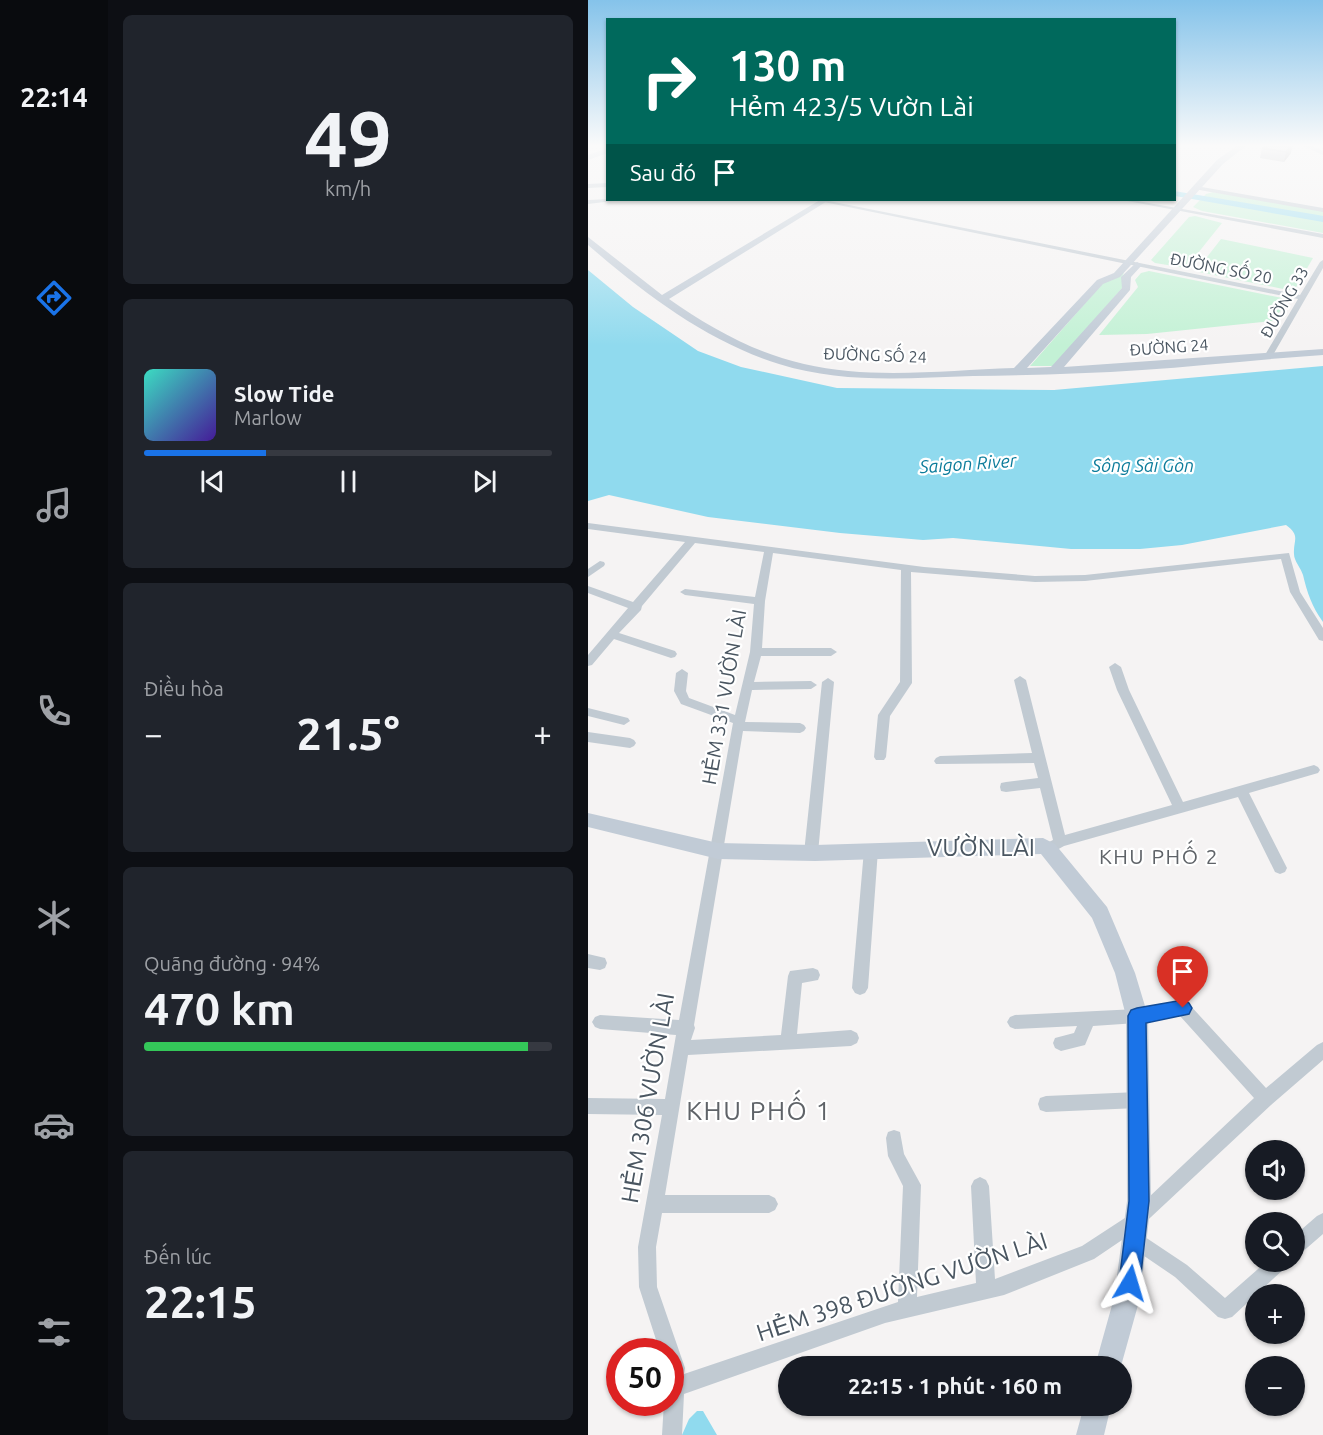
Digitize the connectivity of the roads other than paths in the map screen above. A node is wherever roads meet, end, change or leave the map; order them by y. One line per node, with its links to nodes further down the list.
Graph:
1 (803, 212): 10 (street)
2 (880, 212): 8 (street, ĐƯỜNG SỐ 20)
3 (1179, 212): 8 (street)
4 (1197, 212): 5 (street)
5 (1323, 236)
6 (588, 240): 10 (street, ĐƯỜNG SỐ 24)
7 (1323, 262): 9 (street, ĐƯỜNG 33)
8 (1132, 264): 9 (street, ĐƯỜNG SỐ 20); 13 (street); 14 (street)
9 (1302, 298): 12 (street, ĐƯỜNG 33)
10 (663, 302): 14 (street, ĐƯỜNG SỐ 24)
11 (1323, 352): 12 (street, ĐƯỜNG 24)
12 (1269, 355): 13 (street, ĐƯỜNG 24)
13 (1055, 370): 14 (street, ĐƯỜNG 24)
14 (1018, 371)
15 (588, 526): 16 (street)
16 (692, 540): 17 (street); 24 (street)
17 (769, 550): 19 (street); 23 (street, HẺM 331 VƯỜN LÀI)
18 (600, 564): 20 (street)
19 (906, 568): 26 (street); 43 (street)
20 (588, 574)
21 (588, 590): 24 (street)
22 (685, 592): 23 (street)
23 (760, 601): 27 (street, HẺM 331 VƯỜN LÀI)
24 (637, 607): 25 (street)
25 (613, 635): 29 (street); 30 (street)
26 (1323, 638)
27 (756, 652): 28 (street); 36 (street, HẺM 331 VƯỜN LÀI)
28 (831, 652)
29 (671, 654)
30 (588, 662)
31 (1115, 668): 50 (street)
32 (682, 673): 39 (street)
33 (1020, 680): 44 (street)
34 (828, 682): 55 (street)
35 (811, 685): 36 (street)
36 (748, 686): 39 (street, HẺM 331 VƯỜN LÀI)
37 (588, 712): 38 (street)
38 (624, 721)
39 (739, 724): 40 (street); 54 (street, HẺM 331 VƯỜN LÀI)
40 (800, 728)
41 (588, 736): 42 (street)
42 (630, 743)
43 (880, 757)
44 (1038, 758): 45 (street); 47 (street)
45 (940, 760)
46 (1314, 770): 49 (street)
47 (1045, 782): 48 (street); 52 (street)
48 (1006, 787)
49 (1243, 792): 50 (street); 56 (street)
50 (1179, 807): 52 (street)
51 (588, 820): 54 (street, VƯỜN LÀI)
52 (1054, 846): 53 (street, VƯỜN LÀI); 59 (street, VƯỜN LÀI)
53 (871, 850): 55 (street, VƯỜN LÀI); 58 (street)
54 (718, 851): 55 (street, VƯỜN LÀI); 63 (street, HẺM 306 VƯỜN LÀI)
55 (811, 853)
56 (1280, 868)
57 (813, 975): 65 (street)
58 (860, 988)
59 (1137, 1016): 60 (street); 69 (street); 70 (street, VƯỜN LÀI)
60 (1089, 1018): 62 (street); 66 (street)
61 (600, 1022): 63 (street)
62 (1015, 1022)
63 (687, 1028): 67 (street, HẺM 306 VƯỜN LÀI)
64 (851, 1038): 65 (street)
65 (788, 1042): 67 (street)
66 (1061, 1044)
67 (683, 1048): 73 (street, HẺM 306 VƯỜN LÀI)
68 (1323, 1050): 69 (street, HẺM 398 ĐƯỜNG VƯỜN LÀI)
69 (1265, 1099): 79 (street, HẺM 398 ĐƯỜNG VƯỜN LÀI)
70 (1138, 1100): 71 (street); 79 (street, VƯỜN LÀI)
71 (1046, 1104)
72 (588, 1106): 73 (street)
73 (672, 1107): 76 (street, HẺM 306 VƯỜN LÀI)
74 (894, 1138): 83 (street)
75 (980, 1186): 82 (street)
76 (655, 1204): 77 (street); 84 (street, HẺM 306 VƯỜN LÀI)
77 (770, 1204)
78 (1323, 1222): 80 (street)
79 (1136, 1229): 81 (street); 82 (street, HẺM 398 ĐƯỜNG VƯỜN LÀI); 85 (street, VƯỜN LÀI)
80 (1305, 1238)
81 (1268, 1272)
82 (986, 1290): 83 (street, HẺM 398 ĐƯỜNG VƯỜN LÀI)
83 (907, 1309): 86 (street, HẺM 398 ĐƯỜNG VƯỜN LÀI)
84 (665, 1338)
85 (1111, 1356)
86 (684, 1384)
87 (673, 1416): 89 (street, HẺM 306 VƯỜN LÀI)
88 (1095, 1416): 90 (street)
89 (672, 1435)
90 (1090, 1435)

